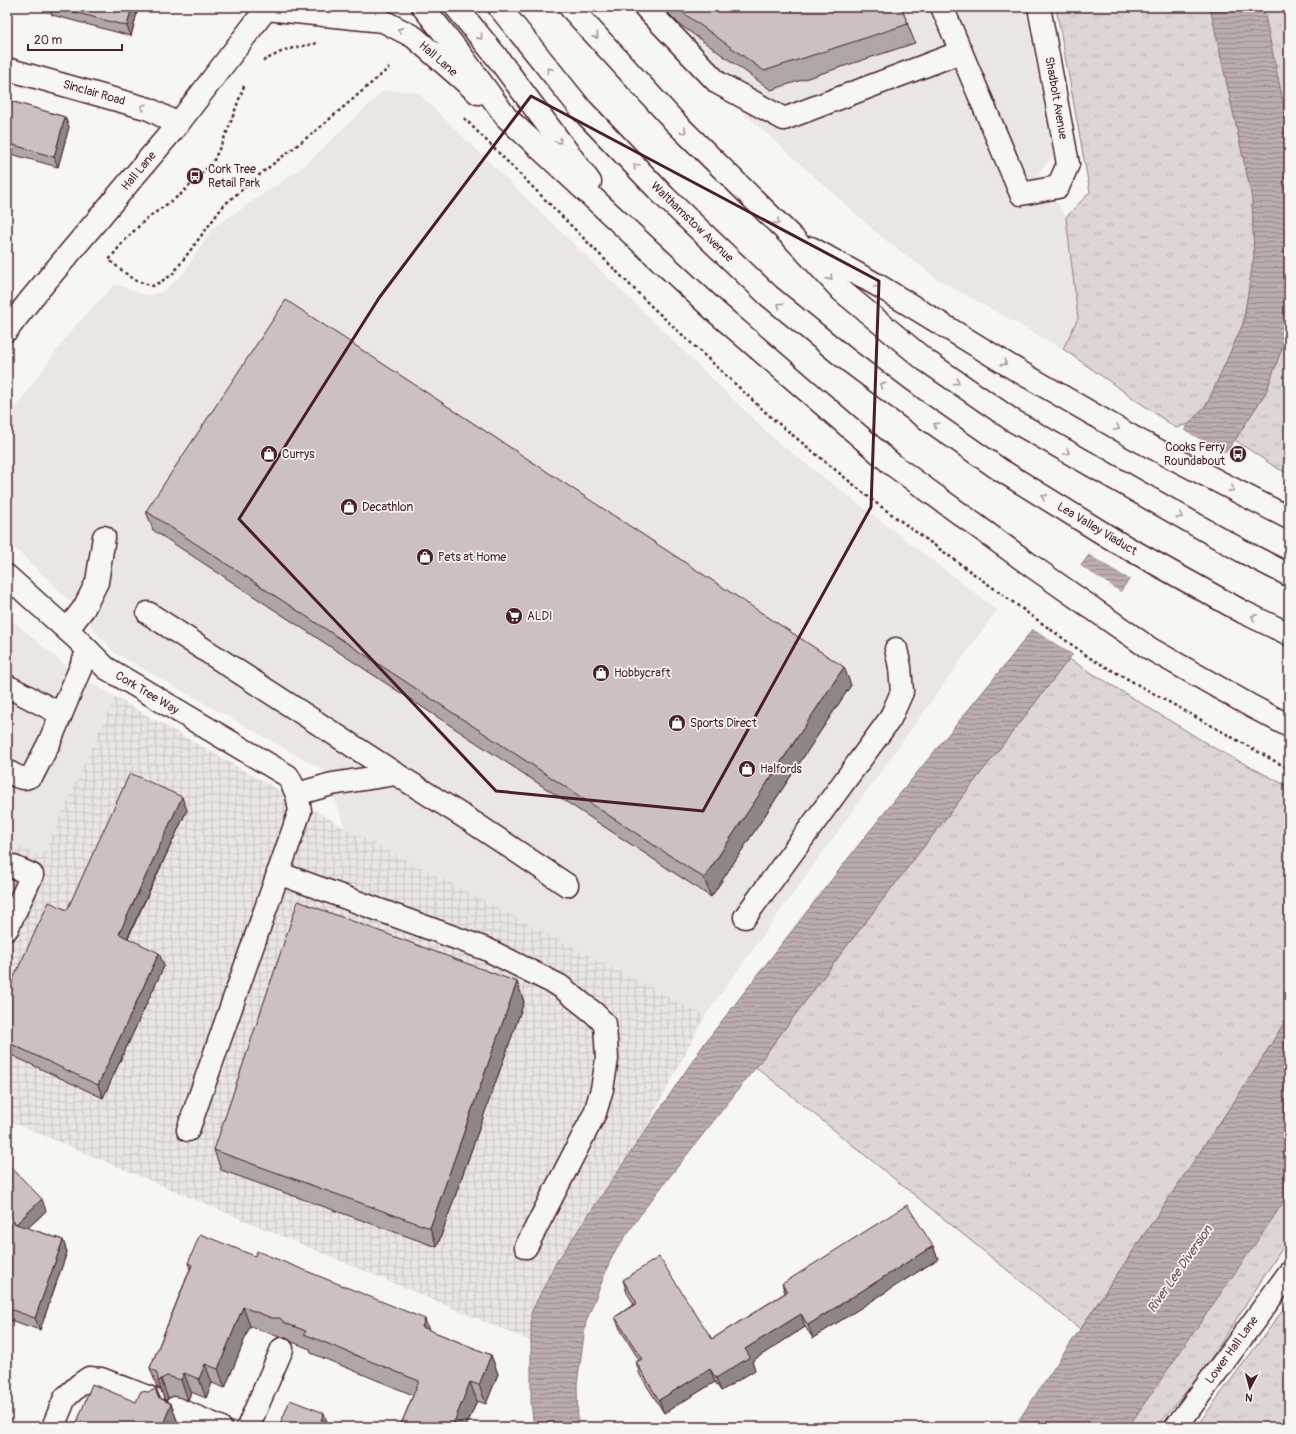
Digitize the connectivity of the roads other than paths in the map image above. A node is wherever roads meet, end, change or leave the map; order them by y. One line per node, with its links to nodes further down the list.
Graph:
1 (423, 7): 11 (main road)
2 (456, 7): 13 (main road, one-way to 13)
3 (499, 7): 16 (main road, Walthamstow Avenue, one-way to 3)
4 (570, 7): 14 (main road, one-way to 14)
5 (645, 7): 9 (main road)
6 (942, 7): 9 (main road)
7 (1039, 7): 9 (main road, Shadbolt Avenue)
8 (267, 8): 11 (main road, Hall Lane, one-way to 8); 12 (main road, Hall Lane)
9 (961, 52)
10 (7, 69): 12 (main road, Sinclair Road, one-way to 10)
11 (506, 117): 13 (main road)
12 (178, 124): 15 (main road, Hall Lane)
13 (626, 230): 28 (main road)
14 (794, 239): 17 (main road, one-way to 17); 19 (main road, one-way to 19)
15 (7, 330)
16 (913, 409): 23 (main road, Lea Valley Viaduct, one-way to 16)
17 (1289, 518)
18 (104, 538): 22 (main road)
19 (1289, 575)
20 (7, 576): 22 (main road, Cork Tree Way)
21 (148, 613): 30 (main road)
22 (67, 630): 25 (main road, Cork Tree Way)
23 (1289, 634)
24 (896, 649): 35 (main road)
25 (88, 650): 27 (main road); 31 (main road, Cork Tree Way)
26 (7, 686): 27 (main road)
27 (61, 714): 29 (main road)
28 (1289, 726)
29 (7, 771)
30 (396, 774): 31 (main road); 34 (main road)
31 (297, 794): 33 (main road, Cork Tree Way)
32 (7, 864): 36 (main road)
33 (278, 873): 37 (main road, Cork Tree Way); 38 (main road)
34 (567, 885)
35 (745, 917)
36 (7, 929)
37 (188, 1130)
38 (526, 1246)
39 (1289, 1273): 46 (main road, Lower Hall Lane)
40 (282, 1349): 45 (main road)
41 (153, 1399): 43 (main road)
42 (174, 1408): 44 (main road)
43 (53, 1427)
44 (220, 1427)
45 (248, 1427)
46 (1176, 1427)

